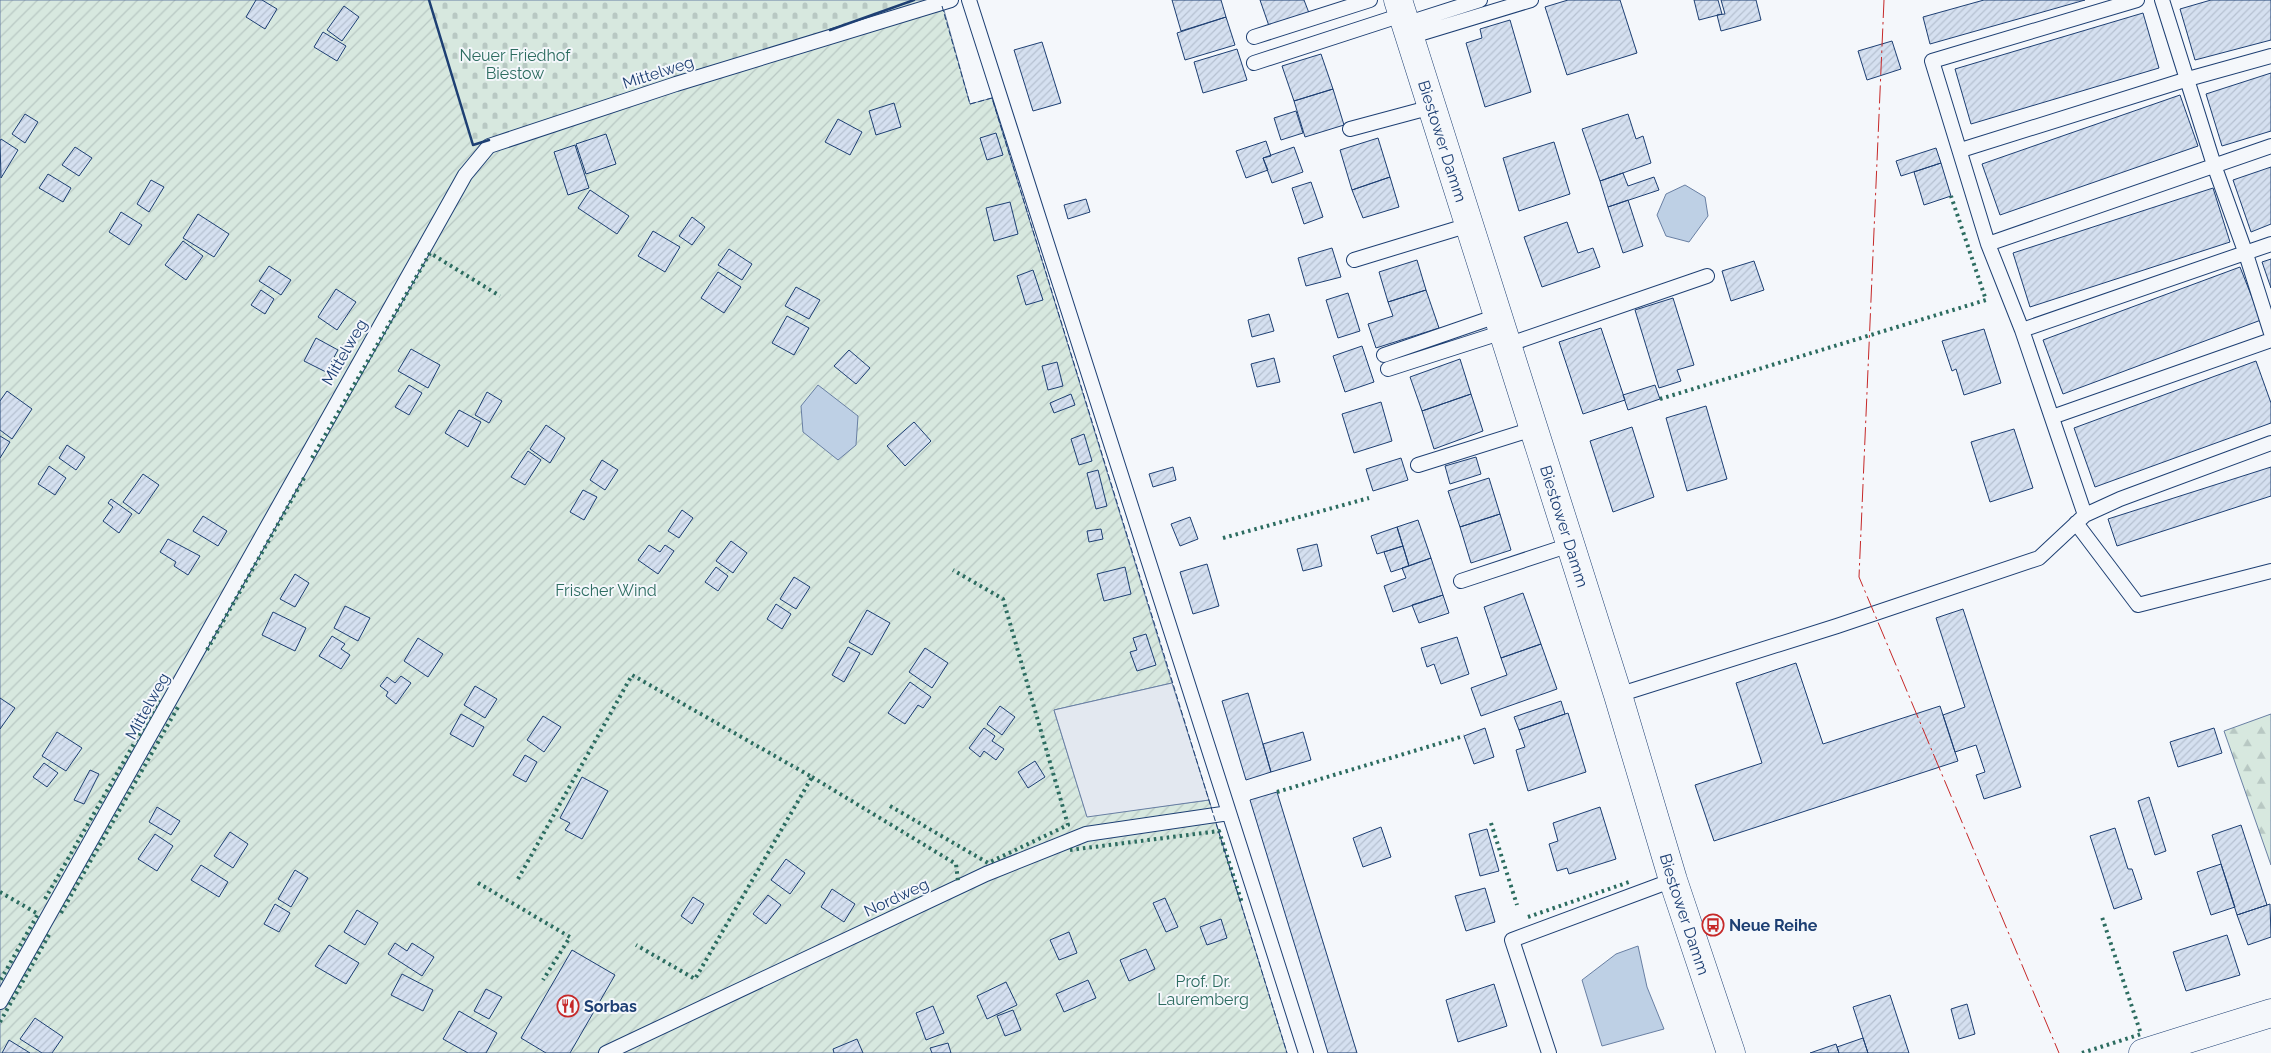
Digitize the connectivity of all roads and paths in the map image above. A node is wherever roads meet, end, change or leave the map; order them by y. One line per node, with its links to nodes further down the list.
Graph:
1 (950, 0): 41 (lane, Mittelweg)
2 (969, 0): 39 (lane)
3 (1370, 0): 9 (lane)
4 (1480, 0): 8 (lane)
5 (1532, 0): 8 (lane)
6 (2138, 0): 16 (lane)
7 (2162, 0): 12 (lane)
8 (1404, 19): 11 (lane); 13 (street, Biestower Damm)
9 (1254, 37)
10 (2271, 56): 12 (lane)
11 (1254, 63)
12 (2188, 79): 16 (lane); 17 (lane)
13 (1432, 107): 14 (lane); 18 (street, Biestower Damm)
14 (1350, 130)
15 (2271, 146): 17 (lane)
16 (1960, 150): 19 (lane)
17 (2214, 165): 19 (lane); 21 (lane)
18 (1469, 225): 22 (lane); 25 (street, Biestower Damm)
19 (1988, 244): 24 (lane)
20 (2271, 244): 21 (lane)
21 (2246, 254): 24 (lane); 26 (lane)
22 (1354, 260)
23 (1708, 276): 25 (lane)
24 (2022, 330): 30 (lane)
25 (1502, 331): 28 (lane); 29 (lane); 31 (street, Biestower Damm)
26 (2271, 333)
27 (2271, 340): 30 (lane)
28 (1384, 354)
29 (1388, 369)
30 (2052, 417): 34 (lane)
31 (1533, 429): 33 (lane); 35 (street, Biestower Damm)
32 (2271, 443): 34 (lane)
33 (1418, 465)
34 (2081, 519): 36 (lane); 38 (lane)
35 (1570, 545): 37 (lane); 38 (street, Biestower Damm)
36 (2271, 572)
37 (1461, 581)
38 (1618, 695): 40 (street, Biestower Damm)
39 (1229, 813): 43 (lane, Nordweg); 44 (lane)
40 (1673, 880): 45 (lane); 46 (street, Biestower Damm)
41 (0, 1002)
42 (2271, 1013): 47 (street)
43 (606, 1053)
44 (1306, 1053)
45 (1548, 1053)
46 (1731, 1053)
47 (2144, 1053)

